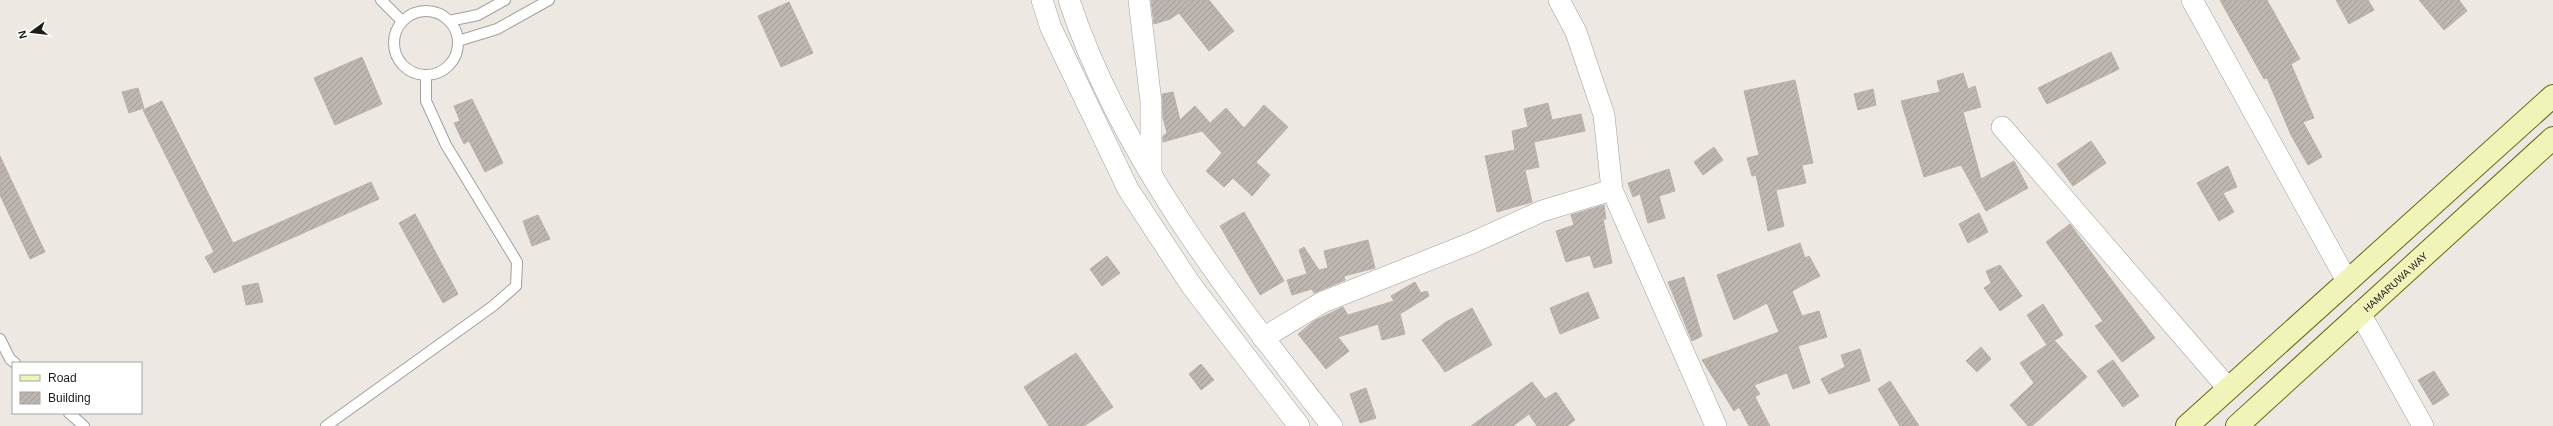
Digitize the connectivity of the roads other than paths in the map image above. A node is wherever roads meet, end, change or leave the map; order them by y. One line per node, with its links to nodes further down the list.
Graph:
1 (382, 0): 9 (lane)
2 (505, 0): 10 (lane)
3 (549, 0): 11 (lane)
4 (1042, 0): 27 (street)
5 (1069, 0): 16 (street)
6 (1139, 0): 16 (street)
7 (1559, 0): 17 (street)
8 (2192, 0): 18 (street)
9 (402, 21): 10 (lane); 12 (lane)
10 (449, 21): 11 (lane)
11 (458, 41): 12 (lane)
12 (426, 76): 26 (lane)
13 (2553, 96): 18 (main road)
14 (2002, 127): 23 (street)
15 (2553, 138): 19 (main road, HAMARUWA WAY)
16 (1151, 173): 20 (street)
17 (1612, 190): 20 (street); 29 (street)
18 (2347, 281): 23 (main road)
19 (2360, 312): 31 (main road, HAMARUWA WAY); 32 (street)
20 (1263, 338): 28 (street)
21 (0, 339): 22 (lane)
22 (13, 362)
23 (2227, 387): 30 (main road)
24 (70, 414): 25 (lane)
25 (84, 426)
26 (326, 426)
27 (1299, 426)
28 (1332, 426)
29 (1716, 426)
30 (2187, 426)
31 (2237, 426)
32 (2423, 426)

